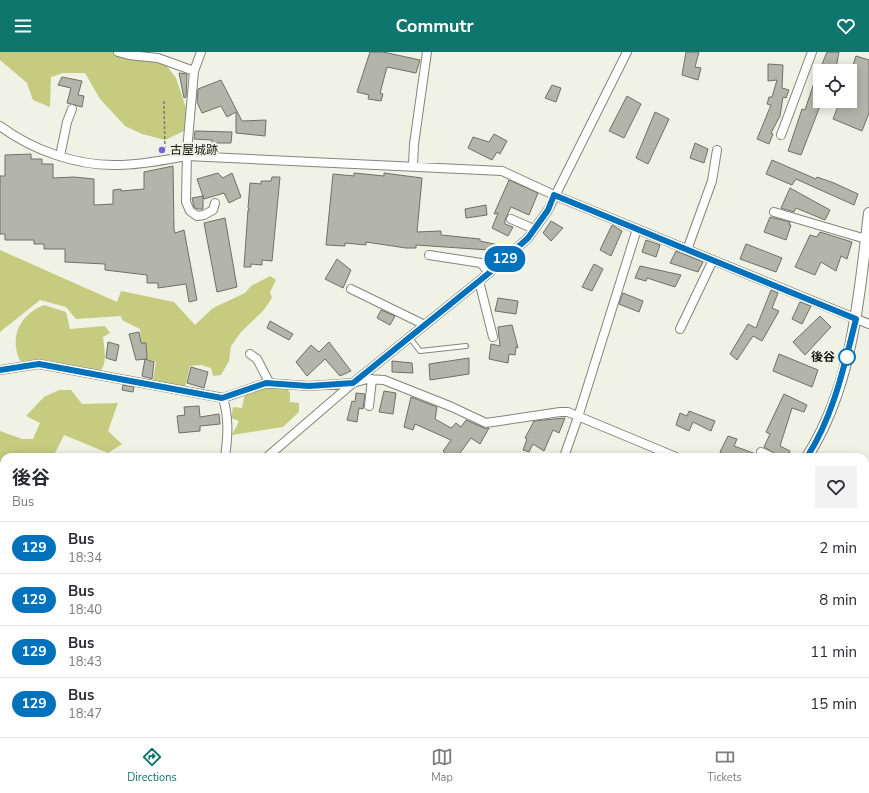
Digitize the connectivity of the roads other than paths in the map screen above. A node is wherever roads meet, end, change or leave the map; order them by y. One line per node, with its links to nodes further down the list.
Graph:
1 (118, 52): 6 (street)
2 (201, 52): 7 (street)
3 (427, 52): 14 (street)
4 (627, 52): 15 (street)
5 (812, 52): 10 (street)
6 (129, 54): 7 (street)
7 (194, 71): 13 (street)
8 (72, 109): 12 (street)
9 (0, 126): 12 (street)
10 (781, 135)
11 (717, 150): 23 (street)
12 (60, 156): 13 (street)
13 (187, 156): 14 (street); 16 (street)
14 (412, 165): 15 (street)
15 (554, 195): 20 (street); 21 (street)
16 (215, 203)
17 (774, 212): 22 (street)
18 (869, 213): 22 (street)
19 (511, 219): 20 (street)
20 (534, 229): 26 (street)
21 (638, 229): 23 (street); 43 (street)
22 (866, 239): 29 (street)
23 (687, 250): 25 (street)
24 (429, 255): 26 (street)
25 (713, 260): 29 (street); 32 (street)
26 (489, 273): 27 (street)
27 (479, 281): 31 (street); 33 (street)
28 (351, 289): 31 (street)
29 (856, 319): 30 (street); 48 (street)
30 (869, 324)
31 (425, 325): 34 (street)
32 (680, 329)
33 (493, 337)
34 (410, 338): 35 (lane); 39 (street)
35 (466, 346)
36 (250, 354): 40 (street)
37 (0, 370): 41 (street)
38 (372, 379): 39 (street); 42 (street); 43 (street)
39 (353, 383): 40 (street); 45 (street)
40 (270, 384): 41 (street)
41 (222, 398): 44 (street)
42 (369, 406)
43 (578, 417): 46 (street); 47 (street)
44 (226, 453)
45 (274, 453)
46 (565, 453)
47 (666, 453)
48 (809, 453)

